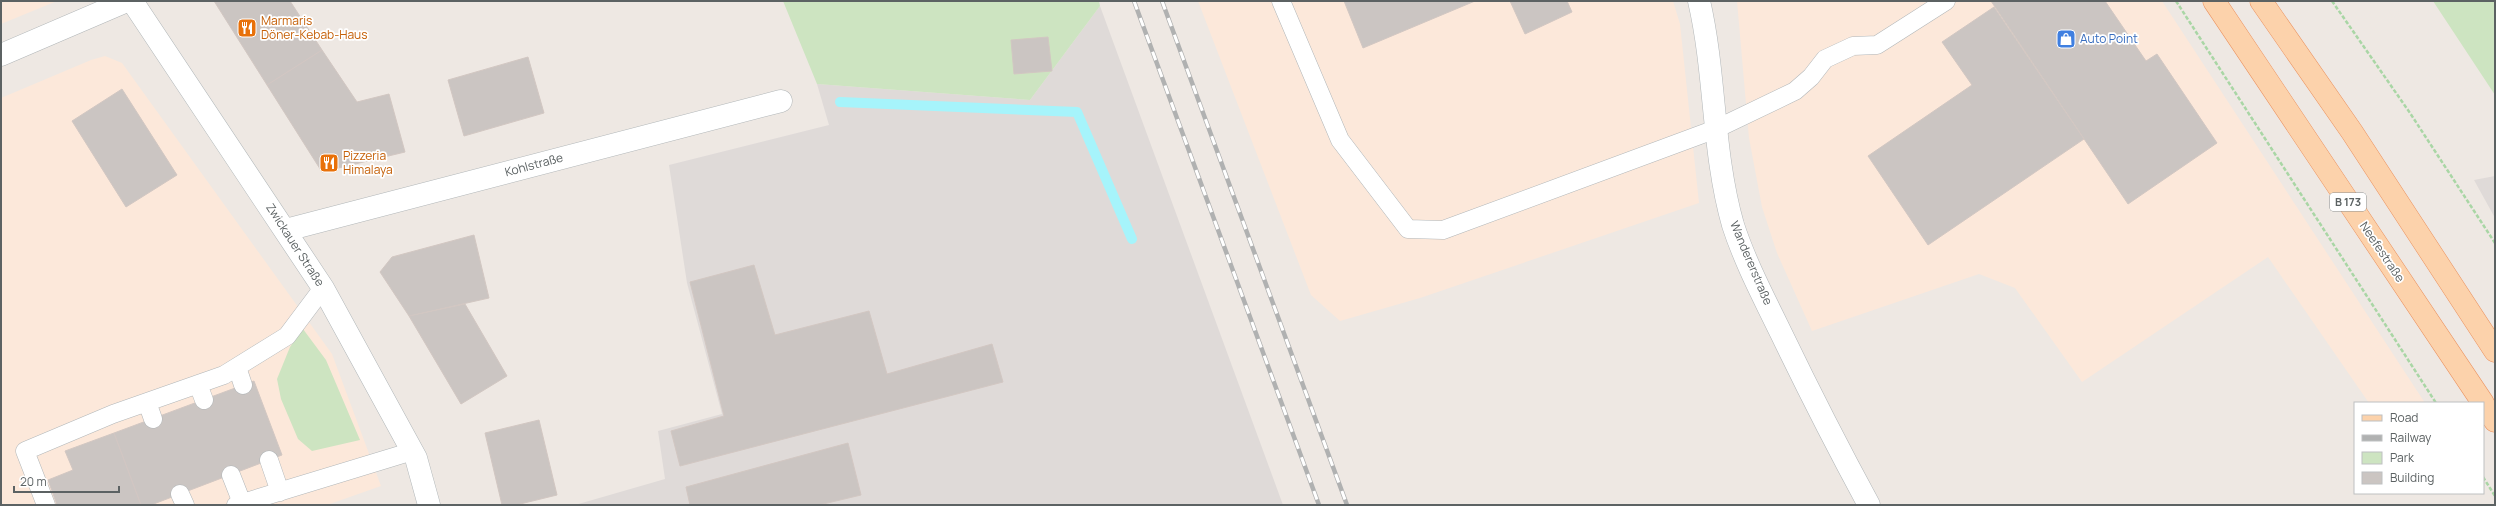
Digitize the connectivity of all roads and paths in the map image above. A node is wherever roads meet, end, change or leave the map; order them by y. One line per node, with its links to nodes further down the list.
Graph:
1 (127, 1): 10 (street)
2 (132, 1): 13 (street, Zwickauer Straße)
3 (1281, 1): 12 (lane)
4 (1699, 1): 12 (street, Wandererstraße)
5 (1946, 1): 12 (lane)
6 (2176, 1): 20 (path)
7 (2214, 1): 21 (main road, Neefestraße / B 173)
8 (2261, 1): 16 (main road)
9 (2332, 1): 14 (path)
10 (1, 55)
11 (781, 101): 13 (street, Kohlstraße)
12 (1716, 129): 34 (street, Wandererstraße)
13 (286, 230): 15 (street, Zwickauer Straße)
14 (2495, 243)
15 (323, 288): 17 (lane); 25 (street, Zwickauer Straße)
16 (2495, 352)
17 (237, 367): 18 (lane); 19 (lane)
18 (243, 385)
19 (147, 402): 23 (lane); 32 (lane)
20 (2435, 402)
21 (2482, 402)
22 (2484, 405): 24 (main road, Neefestraße / B 173)
23 (153, 419)
24 (2495, 422)
25 (413, 451): 29 (lane); 33 (street, Zwickauer Straße)
26 (269, 460): 29 (lane)
27 (231, 475): 31 (lane)
28 (2484, 479): 30 (path)
29 (280, 492): 31 (lane)
30 (2495, 496)
31 (238, 504)
32 (46, 505)
33 (429, 505)
34 (1869, 505)

